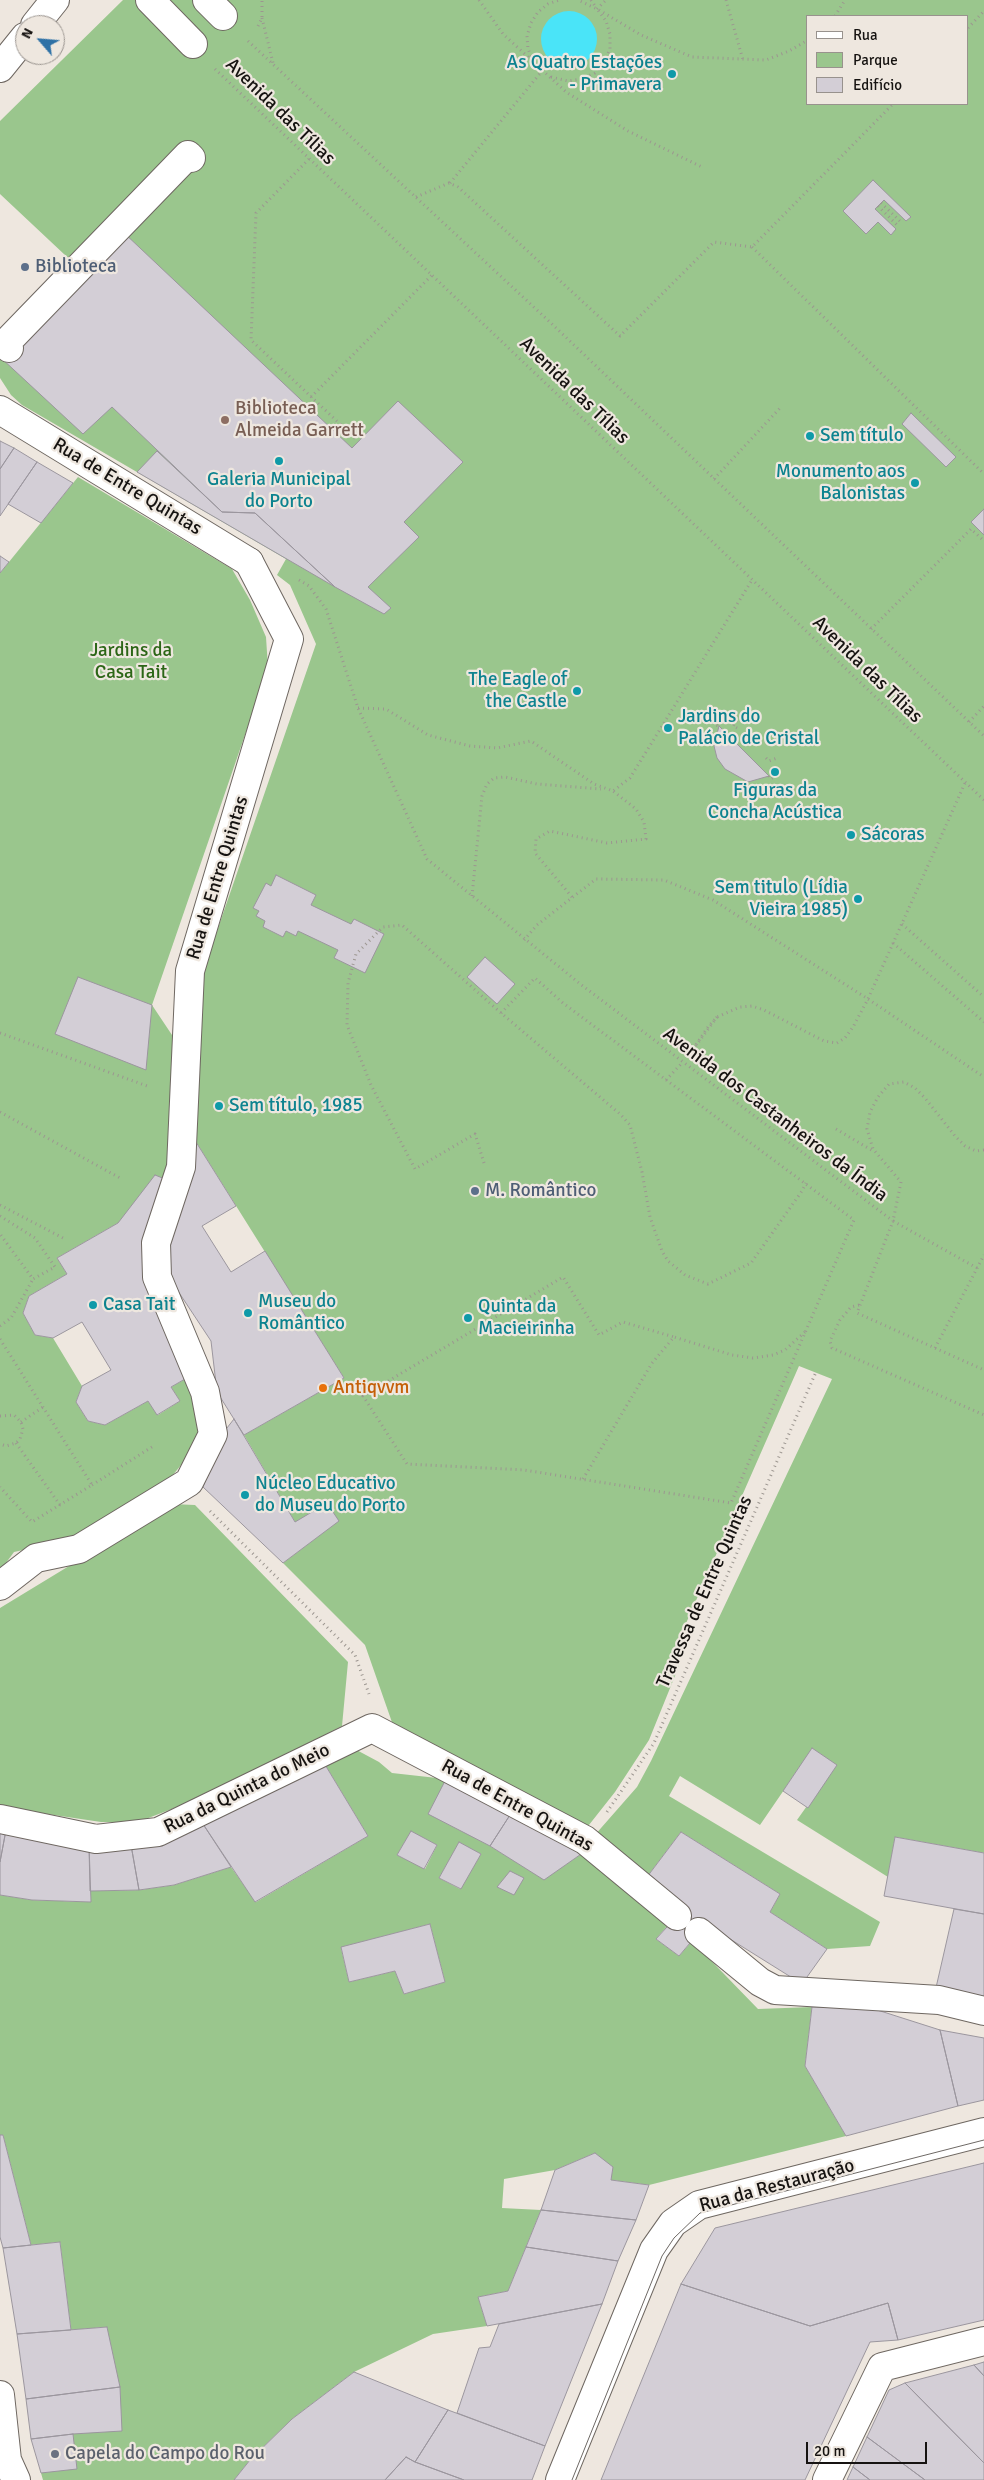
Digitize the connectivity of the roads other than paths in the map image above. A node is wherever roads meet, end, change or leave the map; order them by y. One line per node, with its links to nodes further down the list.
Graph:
1 (55, 0): 3 (street)
2 (150, 0): 4 (street)
3 (43, 15)
4 (193, 44)
5 (15, 49): 6 (street)
6 (0, 68)
7 (191, 158): 8 (street)
8 (9, 348)
9 (0, 410): 10 (street, Rua de Entre Quintas)
10 (0, 1586)
11 (372, 1728): 12 (street, Rua da Quinta do Meio); 13 (street, Rua de Entre Quintas)
12 (0, 1819)
13 (677, 1916)
14 (699, 1932): 15 (street)
15 (984, 2011)
16 (984, 2132): 20 (street, Rua da Restauração)
17 (984, 2340): 21 (street)
18 (0, 2396): 19 (street)
19 (16, 2480)
20 (560, 2480)
21 (827, 2480)

